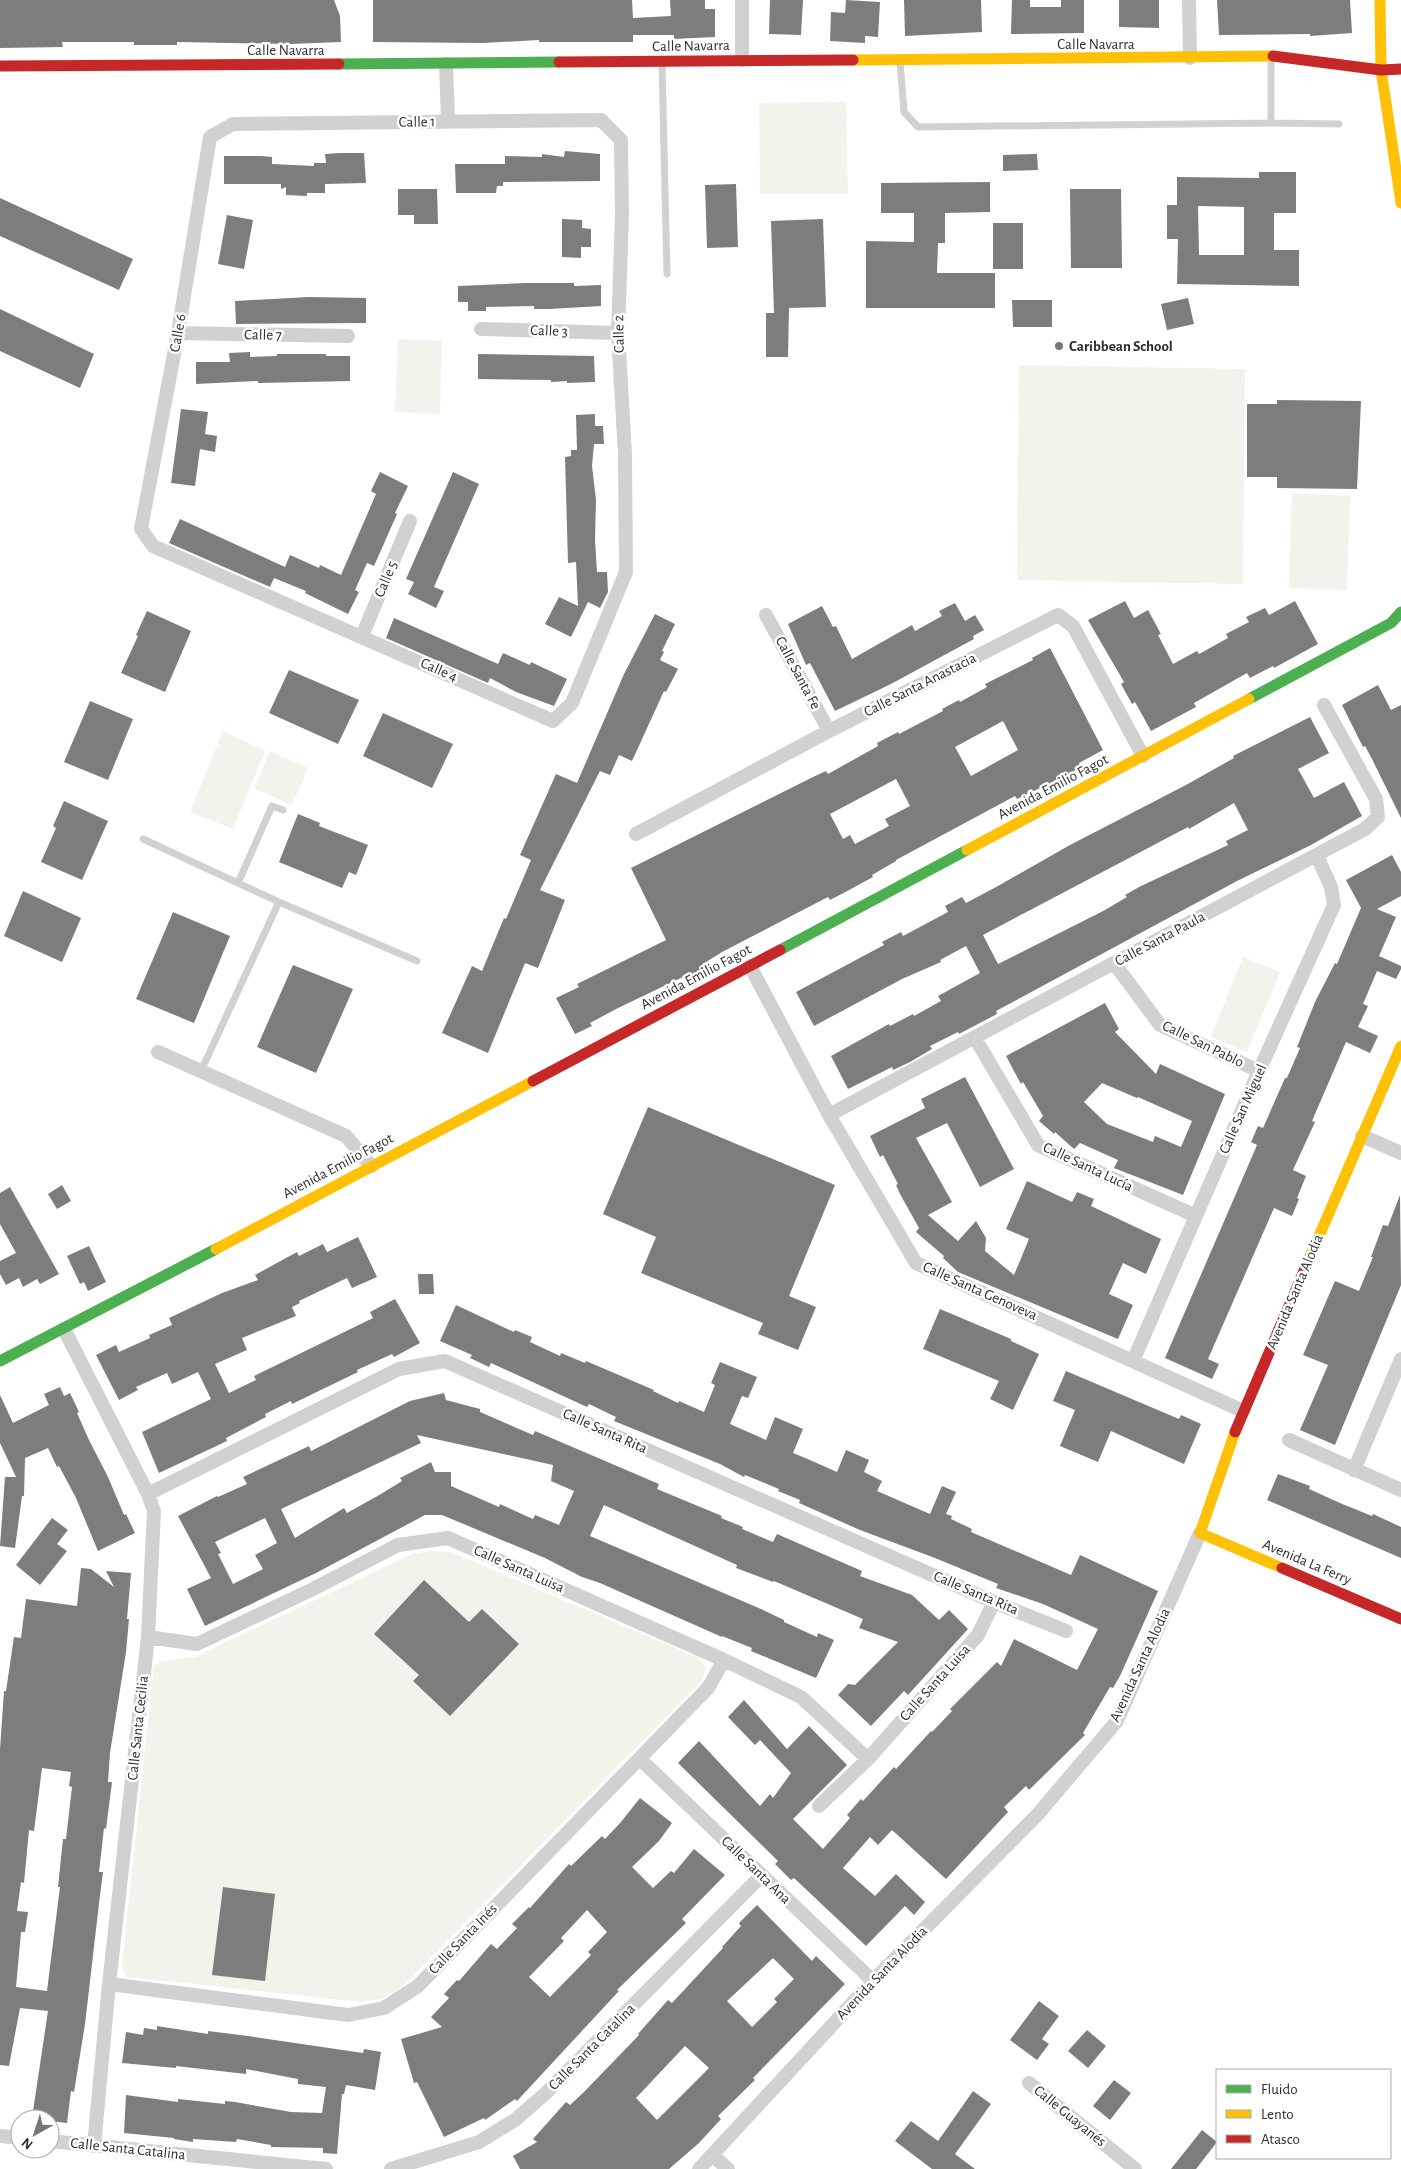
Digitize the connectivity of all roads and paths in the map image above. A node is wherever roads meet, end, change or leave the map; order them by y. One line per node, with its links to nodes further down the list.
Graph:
1 (742, 0): 7 (street)
2 (1189, 0): 5 (street)
3 (1380, 0): 12 (street)
4 (1271, 56): 5 (street, Calle Navarra); 12 (street, Calle Navarra); 14 (lane)
5 (1190, 58): 6 (street, Calle Navarra)
6 (900, 59): 7 (street, Calle Navarra); 14 (lane)
7 (742, 60): 8 (street, Calle Navarra)
8 (662, 61): 9 (street, Calle Navarra); 19 (lane)
9 (446, 64): 10 (street, Calle Navarra); 13 (street)
10 (0, 66)
11 (1401, 69): 12 (street, Calle Navarra)
12 (1381, 70): 16 (street)
13 (448, 121): 17 (street, Calle 1); 18 (street, Calle 1)
14 (1271, 123): 15 (lane)
15 (1339, 124)
16 (1401, 203)
17 (197, 213): 21 (street, Calle 6)
18 (622, 214): 22 (street, Calle 2)
19 (667, 274)
20 (481, 329): 22 (street, Calle 3)
21 (178, 333): 23 (street, Calle 7); 24 (street, Calle 6)
22 (618, 333): 25 (street, Calle 2)
23 (348, 336)
24 (155, 452): 29 (street, Calle 4)
25 (625, 454): 29 (street, Calle 4)
26 (410, 521): 29 (street, Calle 5)
27 (1401, 612): 32 (street, Avenida Emilio Fagot)
28 (766, 614): 31 (street, Calle Santa Fe)
29 (362, 636)
30 (1324, 705): 36 (street, Calle Santa Paula)
31 (829, 731): 32 (street, Calle Santa Anastacia); 34 (street, Calle Santa Anastacia)
32 (1143, 756): 41 (street, Avenida Emilio Fagot)
33 (283, 810): 37 (lane)
34 (636, 834)
35 (143, 839): 37 (lane)
36 (1316, 856): 40 (street, Calle Santa Paula); 46 (street, Calle San Miguel)
37 (238, 883): 38 (lane)
38 (279, 902): 39 (lane); 45 (lane)
39 (417, 961)
40 (1114, 963): 42 (street, Calle Santa Paula); 46 (street, Calle San Pablo)
41 (750, 966): 47 (street, Calle Santa Genoveva); 50 (street, Avenida Emilio Fagot)
42 (975, 1038): 47 (street, Calle Santa Paula); 51 (street, Calle Santa Lucía)
43 (1401, 1046): 48 (street, Avenida Santa Alodia)
44 (158, 1052): 45 (street)
45 (201, 1071): 50 (street)
46 (1259, 1071): 51 (street, Calle San Miguel)
47 (829, 1115): 55 (street, Calle Santa Genoveva)
48 (1362, 1136): 49 (street); 56 (street, Avenida Santa Alodia)
49 (1401, 1153)
50 (371, 1166): 52 (street, Avenida Emilio Fagot)
51 (1196, 1216): 55 (street, Calle San Miguel)
52 (64, 1329): 54 (street, Avenida Emilio Fagot); 60 (street, Calle Santa Cecilia)
53 (1401, 1359): 58 (street)
54 (0, 1360)
55 (1133, 1361): 56 (street, Calle Santa Genoveva)
56 (1243, 1412): 61 (street, Avenida Santa Alodia)
57 (1289, 1440): 58 (street)
58 (1354, 1470): 59 (street)
59 (1401, 1490)
60 (148, 1494): 62 (street, Calle Santa Rita); 65 (street, Calle Santa Cecilia)
61 (1200, 1533): 63 (street, Avenida La Ferry); 71 (street, Avenida Santa Alodia)
62 (994, 1602): 64 (street, Calle Santa Rita); 68 (street, Calle Santa Luisa)
63 (1401, 1619)
64 (1066, 1631)
65 (148, 1637): 66 (street, Calle Santa Luisa); 72 (street, Calle Santa Cecilia)
66 (724, 1660): 67 (street, Calle Santa Inés); 68 (street, Calle Santa Luisa)
67 (640, 1759): 70 (street, Calle Santa Ana); 72 (street, Calle Santa Inés)
68 (868, 1759): 69 (street, Calle Santa Luisa)
69 (819, 1806)
70 (761, 1876): 71 (street, Calle Santa Ana); 79 (street, Calle Santa Catalina)
71 (873, 1981): 76 (street, Avenida Santa Alodia)
72 (109, 1984): 75 (street, Calle Santa Cecilia)
73 (1029, 2082): 82 (street, Calle Guayanés)
74 (60, 2143): 75 (street, Calle Santa Catalina)
75 (94, 2146): 77 (street, Calle Santa Catalina)
76 (712, 2155): 80 (street, Avenida Santa Alodia); 81 (street)
77 (216, 2164): 78 (street, Calle Santa Catalina)
78 (326, 2169)
79 (391, 2169)
80 (699, 2169)
81 (728, 2169)
82 (1135, 2169)

